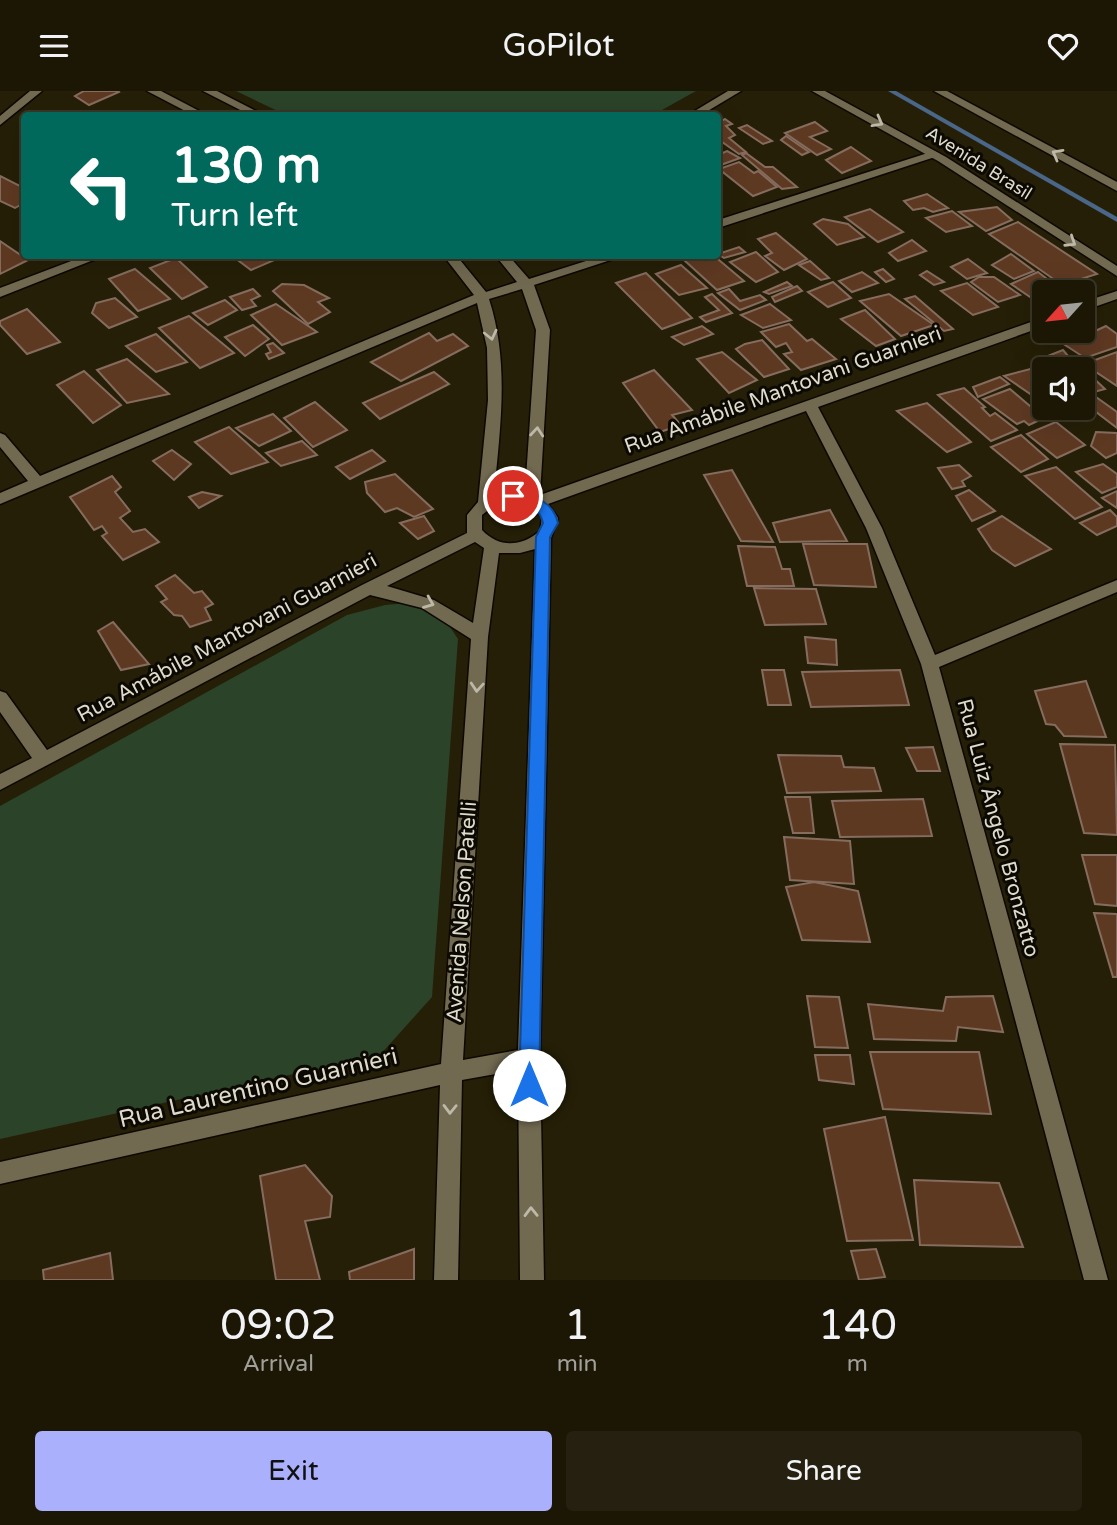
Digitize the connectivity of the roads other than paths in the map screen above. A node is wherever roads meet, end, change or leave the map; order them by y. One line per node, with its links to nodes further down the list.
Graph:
1 (37, 91): 10 (street)
2 (152, 91): 7 (street)
3 (208, 91): 8 (street)
4 (736, 91): 9 (street)
5 (817, 91): 11 (street, Avenida Brasil, one-way to 11)
6 (939, 91): 12 (street, Avenida Brasil, one-way to 6)
7 (195, 112)
8 (252, 112)
9 (699, 112)
10 (0, 122)
11 (934, 154): 13 (street); 18 (street, Avenida Brasil, one-way to 18)
12 (1117, 187)
13 (721, 223)
14 (89, 259): 20 (street)
15 (452, 259): 22 (street)
16 (504, 259): 19 (street)
17 (608, 259): 19 (street)
18 (1117, 272)
19 (527, 285): 22 (street); 29 (street, one-way to 19)
20 (0, 293)
21 (1117, 295): 23 (street)
22 (482, 297): 27 (street); 30 (street, one-way to 30)
23 (1096, 302)
24 (1032, 326): 25 (street, Rua Amábile Mantovani Guarnieri)
25 (810, 405): 29 (street, Rua Amábile Mantovani Guarnieri); 36 (street, Rua Luiz Ângelo Bronzatto)
26 (0, 438): 27 (street)
27 (38, 483): 28 (street)
28 (0, 499)
29 (534, 501): 30 (street); 31 (street)
30 (485, 504): 32 (street)
31 (543, 537): 32 (street); 40 (street)
32 (484, 541): 34 (street, Rua Amábile Mantovani Guarnieri); 35 (street, Avenida Nelson Patelli)
33 (1117, 586): 36 (street)
34 (368, 589): 35 (street, one-way to 35); 38 (street, Rua Amábile Mantovani Guarnieri)
35 (480, 637): 41 (street, Avenida Nelson Patelli, one-way to 41)
36 (930, 664): 45 (street, Rua Luiz Ângelo Bronzatto)
37 (0, 698): 38 (street)
38 (43, 759): 39 (street, Rua Amábile Mantovani Guarnieri)
39 (0, 783)
40 (529, 1058): 41 (street, Rua Laurentino Guarnieri); 44 (street, one-way to 40)
41 (451, 1072): 42 (street, Rua Laurentino Guarnieri); 43 (street, Avenida Nelson Patelli, one-way to 43)
42 (0, 1173)
43 (446, 1280)
44 (532, 1280)
45 (1096, 1280)

